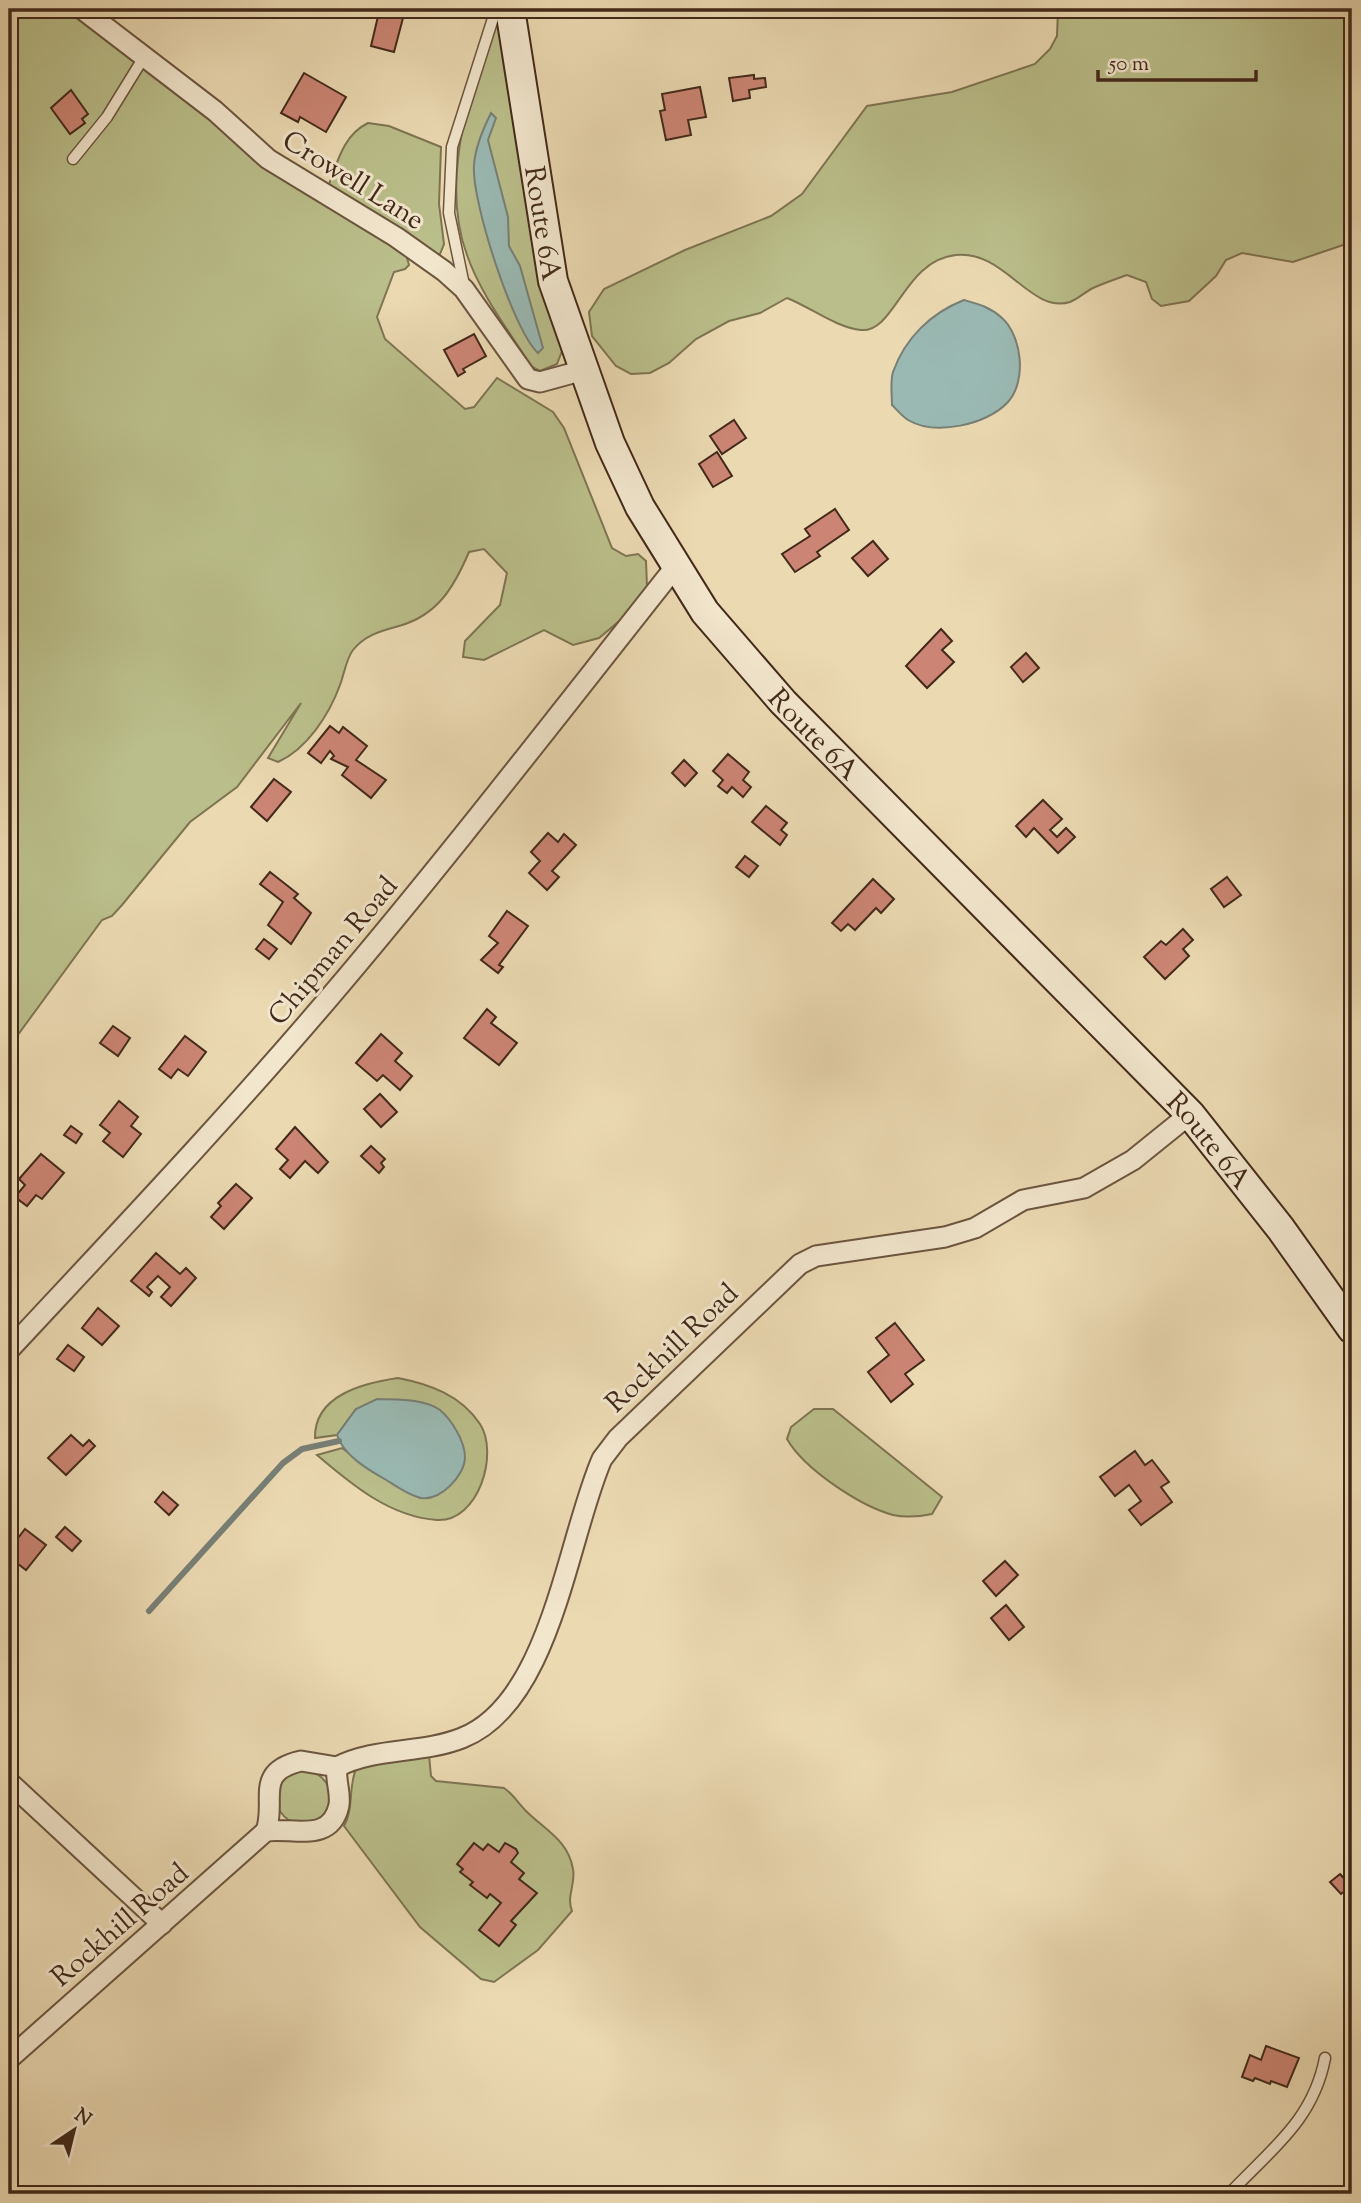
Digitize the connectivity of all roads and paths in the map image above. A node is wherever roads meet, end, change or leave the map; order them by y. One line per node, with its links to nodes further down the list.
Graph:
1 (82, 9): 4 (street, Crowell Lane)
2 (496, 9): 6 (lane)
3 (510, 9): 7 (main road, Route 6A)
4 (144, 57): 5 (lane); 6 (street, Crowell Lane)
5 (73, 159)
6 (464, 289): 7 (street, Crowell Lane)
7 (584, 370): 8 (main road, Route 6A)
8 (676, 566): 9 (main road, Route 6A); 11 (street, Chipman Road)
9 (1189, 1114): 10 (main road, Route 6A); 12 (street, Rockhill Road)
10 (1352, 1329)
11 (9, 1350)
12 (337, 1767): 14 (street, Rockhill Road); 14 (street)
13 (9, 1782): 15 (street)
14 (266, 1831): 15 (street, Rockhill Road)
15 (162, 1924): 17 (street, Rockhill Road)
16 (1325, 2058): 18 (lane)
17 (9, 2059)
18 (1229, 2194)

